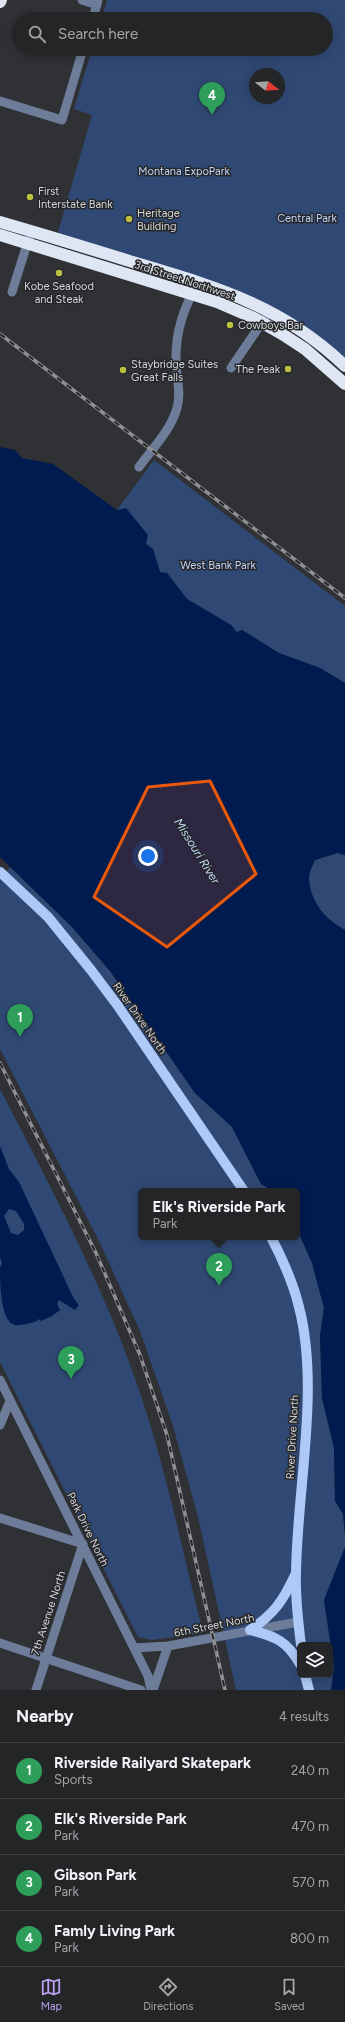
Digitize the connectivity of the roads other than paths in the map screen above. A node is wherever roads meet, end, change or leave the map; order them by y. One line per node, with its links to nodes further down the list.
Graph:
1 (82, 0): 2 (street)
2 (98, 2): 3 (street)
3 (95, 12)
4 (81, 56): 5 (street)
5 (0, 101)
6 (0, 222): 7 (highway, 3rd Street Northwest)
7 (31, 231): 9 (street); 10 (highway, 3rd Street Northwest)
8 (0, 235): 9 (highway, 3rd Street Northwest)
9 (27, 244): 11 (street); 12 (highway, 3rd Street Northwest)
10 (199, 282): 12 (street); 13 (highway, 3rd Street Northwest)
11 (12, 292)
12 (192, 294): 14 (highway, 3rd Street Northwest); 18 (street)
13 (270, 311): 14 (street); 15 (highway, 3rd Street Northwest)
14 (262, 322): 16 (street); 17 (highway, 3rd Street Northwest)
15 (345, 366)
16 (230, 368)
17 (345, 384)
18 (139, 467)
19 (0, 872): 20 (main road, River Drive North)
20 (242, 1188)
21 (272, 1240): 27 (main road, River Drive North)
22 (1, 1386): 23 (street, Park Drive North)
23 (10, 1401): 24 (street); 26 (street, Park Drive North)
24 (0, 1425)
25 (0, 1518): 26 (street)
26 (83, 1544): 33 (street, Park Drive North); 34 (street, 7th Avenue North)
27 (296, 1573): 28 (main road, River Drive North); 29 (main road)
28 (298, 1622): 29 (street, 6th Street North); 30 (main road, River Drive North)
29 (250, 1630): 32 (street, 6th Street North); 35 (main road)
30 (301, 1642)
31 (0, 1643): 34 (street)
32 (168, 1646): 33 (street, 6th Street North); 39 (street, Park Drive North)
33 (134, 1648): 39 (street, Park Drive North)
34 (46, 1658): 37 (street, 7th Avenue North); 38 (street)
35 (297, 1658)
36 (306, 1678): 40 (main road)
37 (36, 1690)
38 (141, 1690)
39 (152, 1690)
40 (309, 1690)

